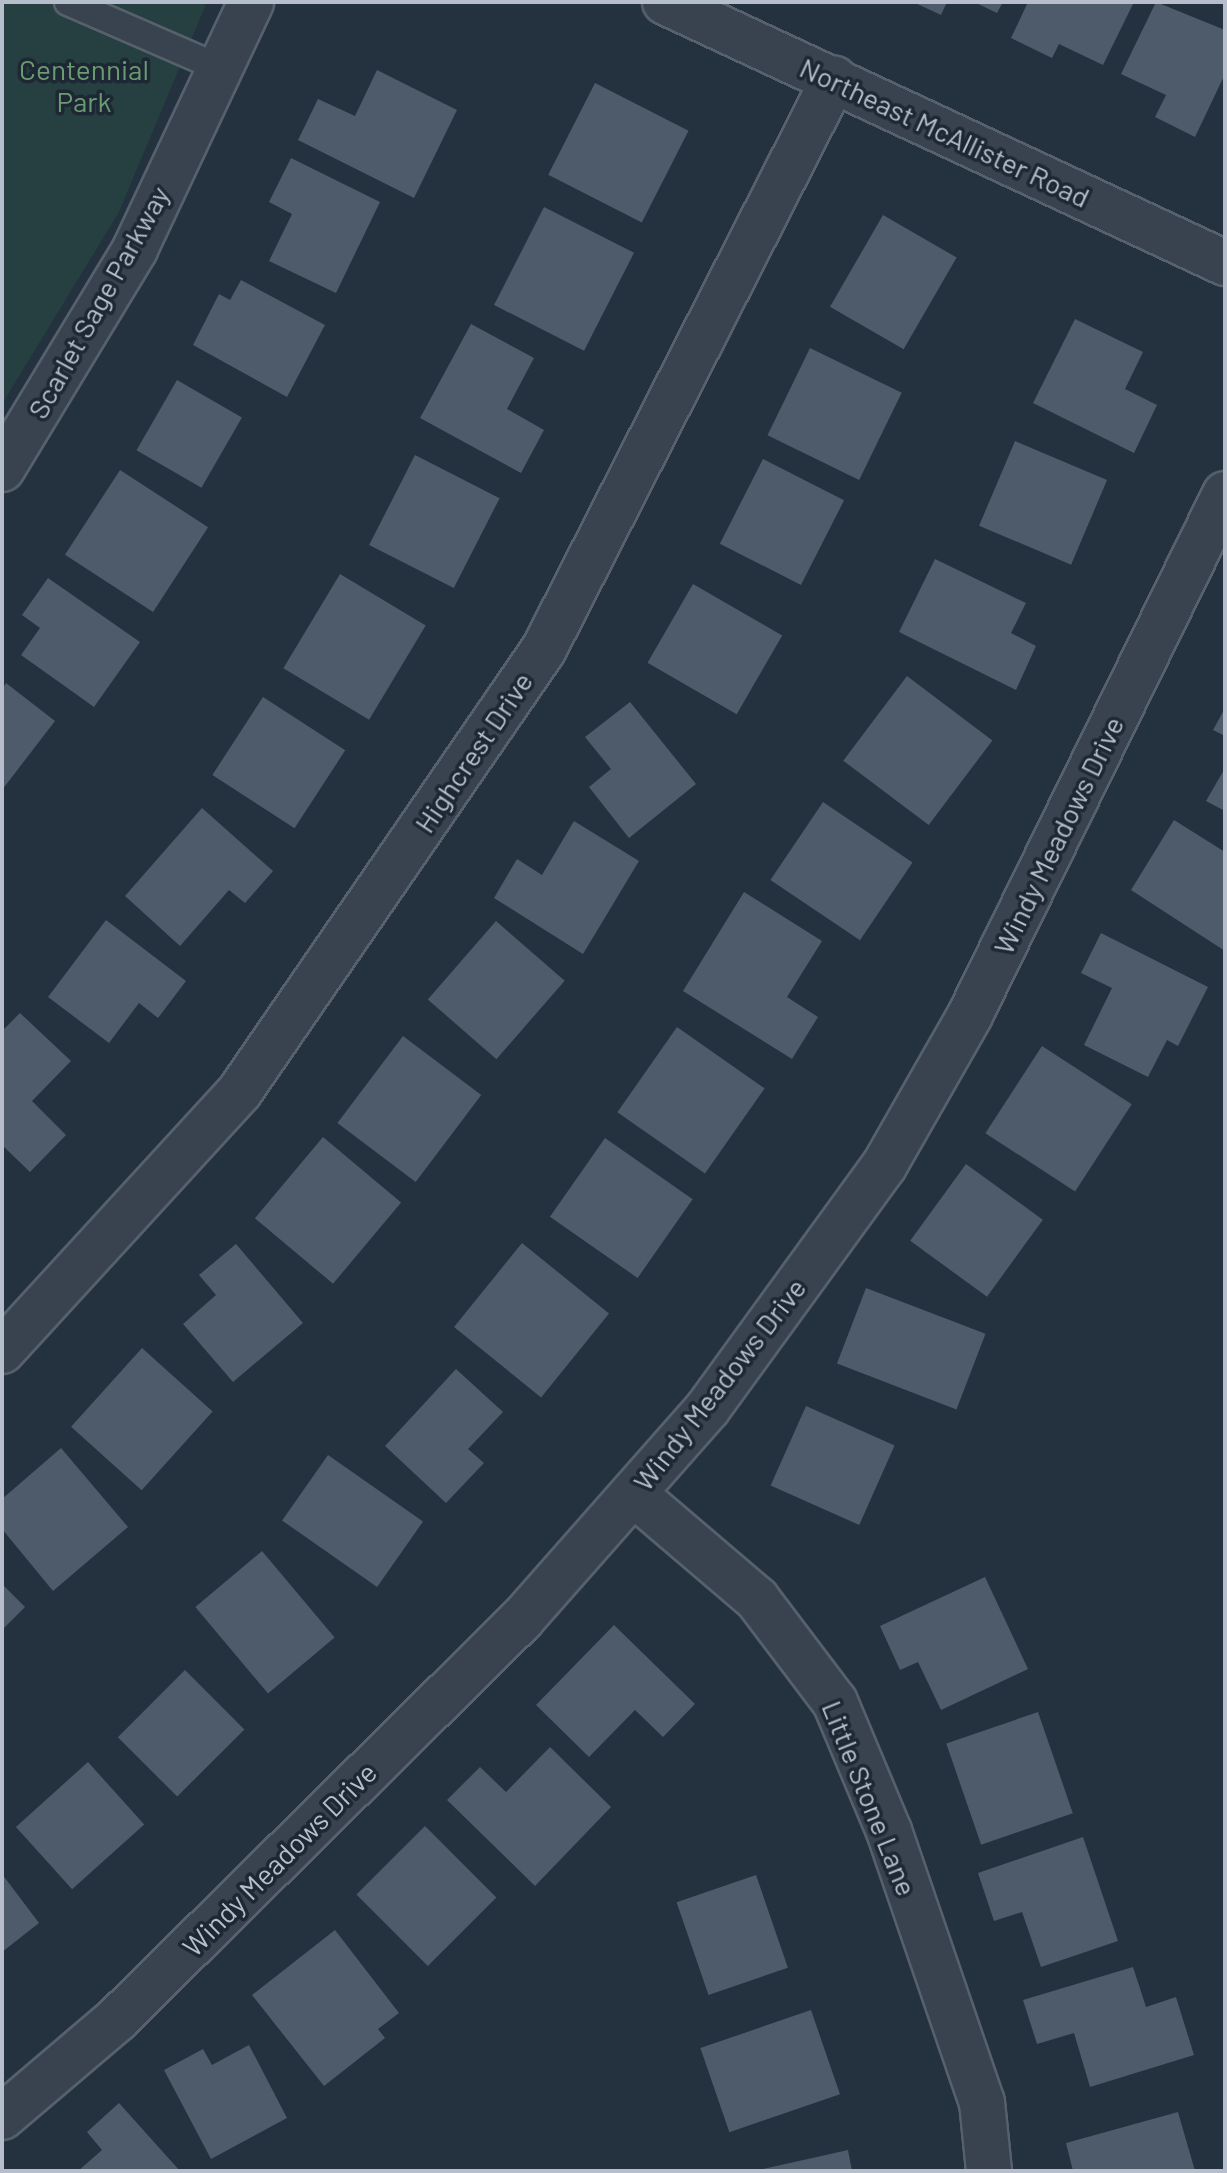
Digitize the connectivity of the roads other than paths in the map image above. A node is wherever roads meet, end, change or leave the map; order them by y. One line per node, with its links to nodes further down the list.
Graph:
1 (68, 2): 4 (lane)
2 (251, 2): 4 (street, Scarlet Sage Parkway)
3 (665, 2): 5 (street, Northeast McAllister Road)
4 (220, 68): 7 (street, Scarlet Sage Parkway)
5 (834, 79): 6 (street, Northeast McAllister Road); 9 (street, Highcrest Drive)
6 (1225, 263)
7 (2, 469)
8 (1225, 494): 10 (street, Windy Meadows Drive)
9 (2, 1351)
10 (634, 1494): 11 (street, Windy Meadows Drive); 12 (street, Little Stone Lane)
11 (2, 2117)
12 (989, 2171)

